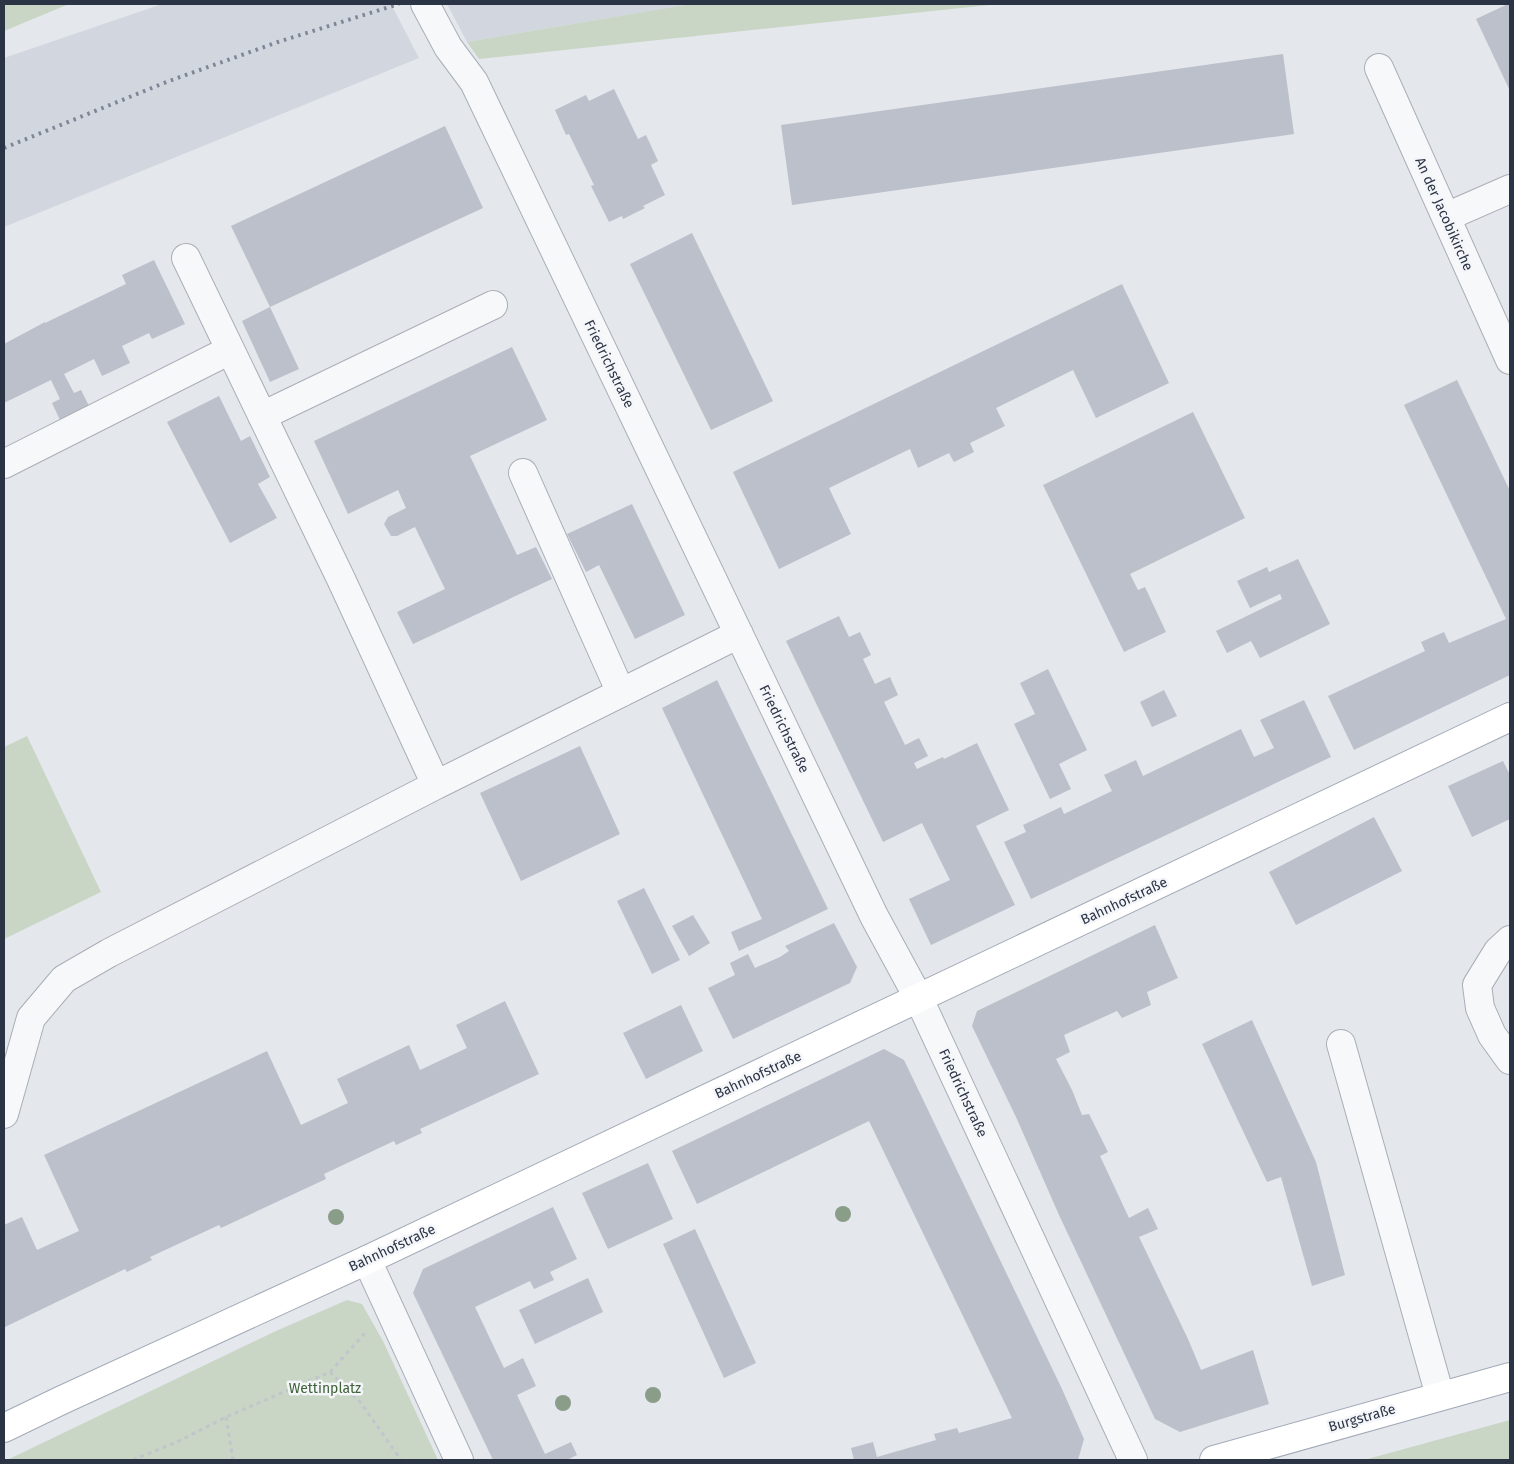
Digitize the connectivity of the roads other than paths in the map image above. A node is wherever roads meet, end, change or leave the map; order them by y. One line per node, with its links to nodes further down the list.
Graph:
1 (426, 4): 12 (street, Friedrichstraße)
2 (1379, 68): 4 (street, An der Jacobikirche)
3 (1510, 189): 4 (street)
4 (1446, 217): 8 (street, An der Jacobikirche)
5 (186, 258): 7 (street)
6 (493, 305): 9 (street)
7 (230, 350): 9 (street); 10 (street)
8 (1510, 360)
9 (262, 416): 15 (street)
10 (4, 464)
11 (523, 473): 13 (street)
12 (739, 634): 13 (street); 17 (street, Friedrichstraße)
13 (621, 693): 15 (street)
14 (1510, 717): 17 (main road, Bahnhofstraße)
15 (436, 785): 20 (street)
16 (1510, 940): 19 (street)
17 (919, 999): 21 (main road, Bahnhofstraße); 26 (street, Friedrichstraße)
18 (1341, 1044): 23 (street)
19 (1510, 1060)
20 (4, 1114)
21 (367, 1260): 24 (main road, Bahnhofstraße); 25 (street)
22 (1510, 1376): 23 (main road, Burgstraße)
23 (1440, 1396): 27 (main road, Burgstraße)
24 (4, 1428)
25 (459, 1460)
26 (1133, 1460)
27 (1214, 1460)

